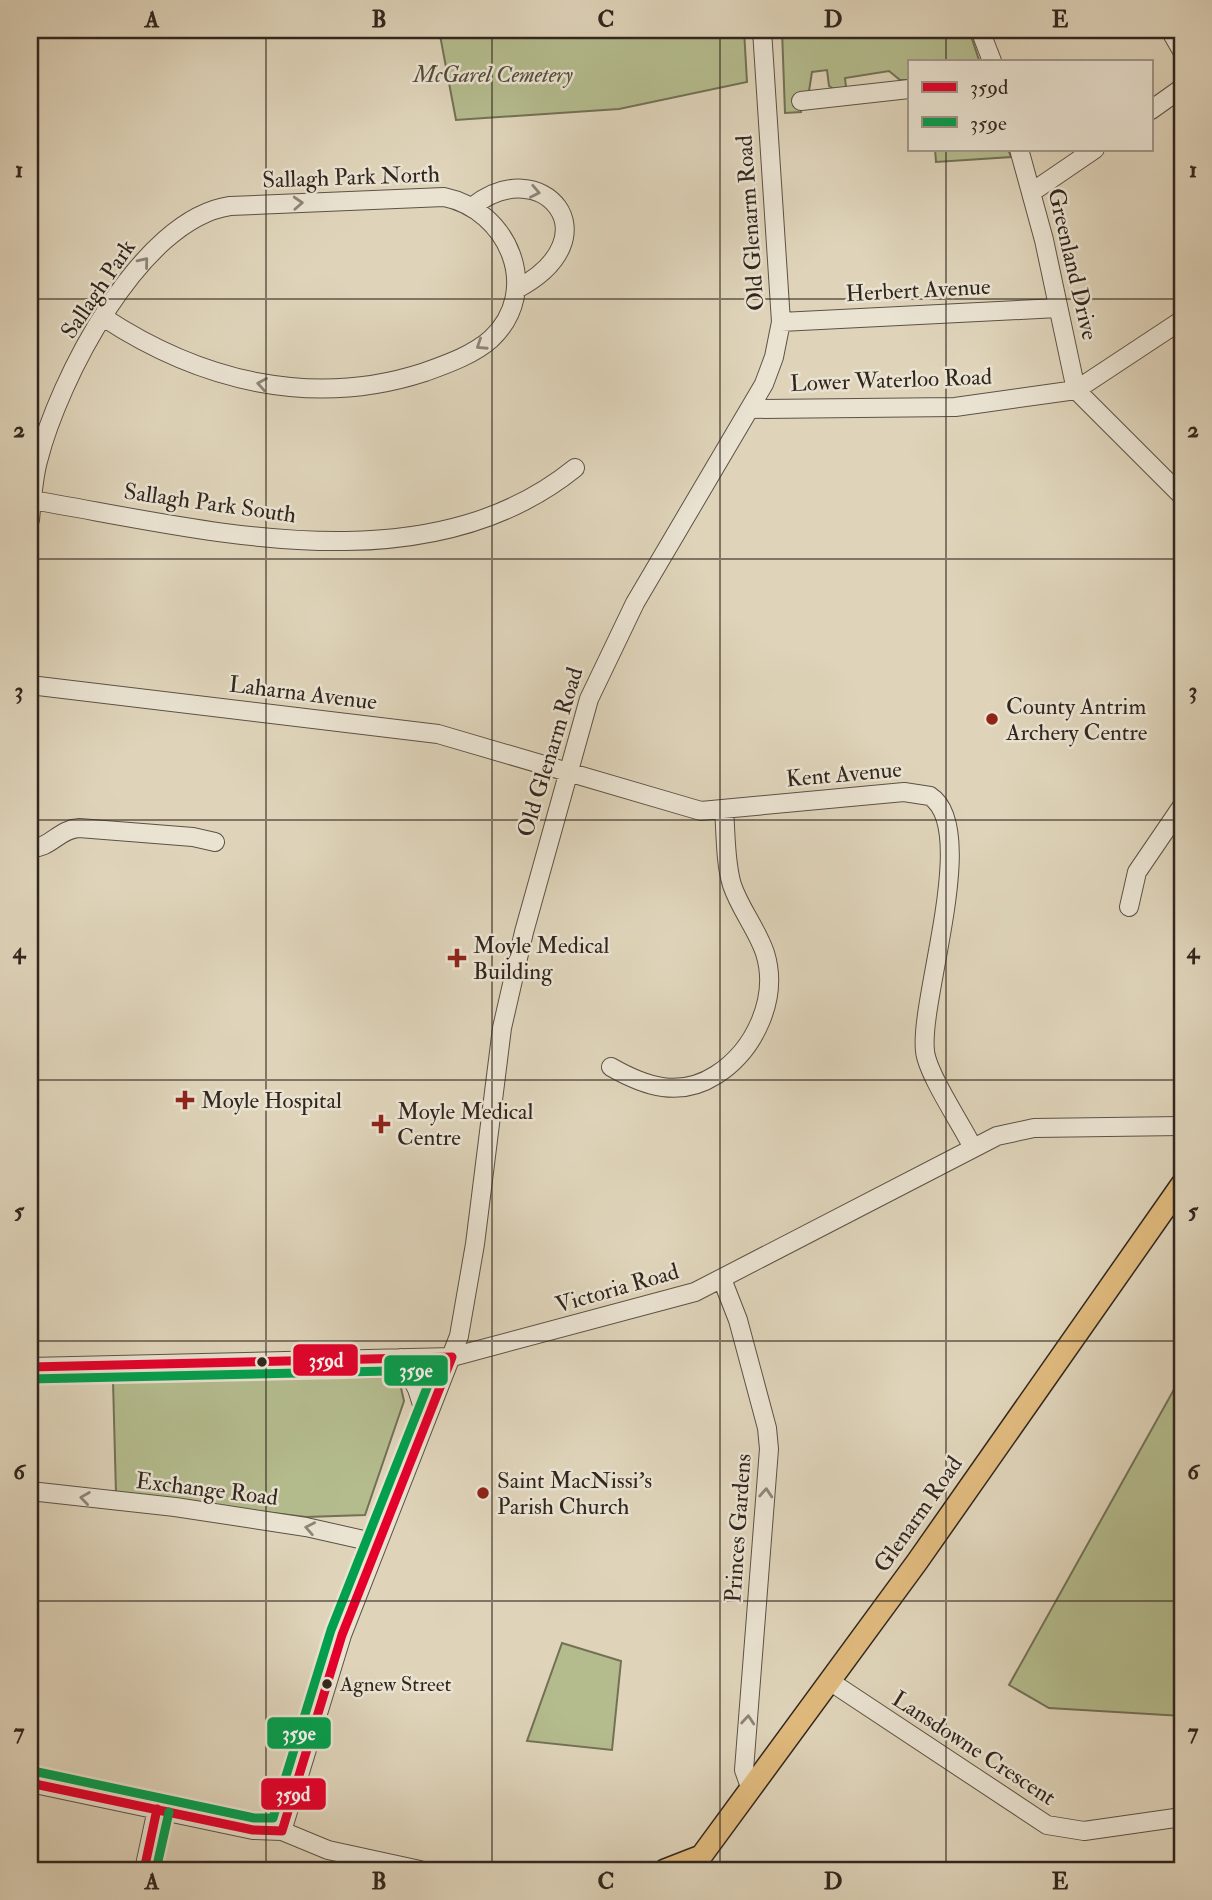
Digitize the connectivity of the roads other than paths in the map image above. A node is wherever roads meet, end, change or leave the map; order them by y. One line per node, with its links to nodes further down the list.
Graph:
1 (762, 30): 19 (street, Old Glenarm Road)
2 (980, 30): 5 (street)
3 (1170, 30): 4 (street)
4 (1182, 51)
5 (992, 60)
6 (1182, 88): 9 (street)
7 (908, 89): 8 (street)
8 (801, 101)
9 (1152, 109)
10 (1019, 150): 12 (street, Greenland Drive)
11 (1094, 150): 12 (street)
12 (1032, 192): 16 (street, Greenland Drive)
13 (230, 206): 14 (street, Sallagh Park North, one-way to 14); 17 (street, Sallagh Park, one-way to 13)
14 (471, 207): 15 (street); 15 (street, one-way to 15)
15 (517, 289): 17 (street, one-way to 17)
16 (1058, 308): 19 (street, Herbert Avenue); 20 (street, Greenland Drive)
17 (103, 317): 24 (street, Sallagh Park)
18 (1182, 320): 20 (street)
19 (781, 322): 21 (street, Old Glenarm Road)
20 (1076, 390): 21 (street, Lower Waterloo Road); 23 (street)
21 (751, 409): 27 (street, Old Glenarm Road)
22 (575, 468): 24 (street, Sallagh Park South)
23 (1182, 496)
24 (32, 500): 25 (street, Sallagh Park)
25 (30, 520)
26 (30, 685): 27 (street, Laharna Avenue)
27 (567, 771): 29 (street, Kent Avenue); 38 (street, Old Glenarm Road)
28 (1182, 806): 32 (street)
29 (724, 810): 33 (street); 35 (street, Kent Avenue)
30 (215, 842): 31 (street)
31 (30, 848)
32 (1129, 907)
33 (611, 1067)
34 (1182, 1126): 35 (street, Victoria Road)
35 (972, 1146): 37 (street, Victoria Road)
36 (1182, 1184): 44 (main road, Glenarm Road)
37 (722, 1279): 38 (street, Victoria Road); 46 (street, Princes Gardens, one-way to 37)
38 (452, 1357): 39 (street, Victoria Road); 41 (street)
39 (401, 1358): 40 (street, Victoria Road); 41 (street)
40 (30, 1367)
41 (426, 1417): 43 (street)
42 (30, 1491): 43 (street, Exchange Road, one-way to 42)
43 (377, 1543): 49 (street)
44 (831, 1682): 46 (main road, Glenarm Road); 48 (street, Lansdowne Crescent)
45 (30, 1783): 47 (street)
46 (750, 1787): 50 (main road, Glenarm Road)
47 (157, 1809): 49 (street); 51 (street)
48 (1182, 1817)
49 (282, 1831): 52 (street)
50 (696, 1863): 53 (main road)
51 (144, 1870)
52 (420, 1870)
53 (665, 1870)

